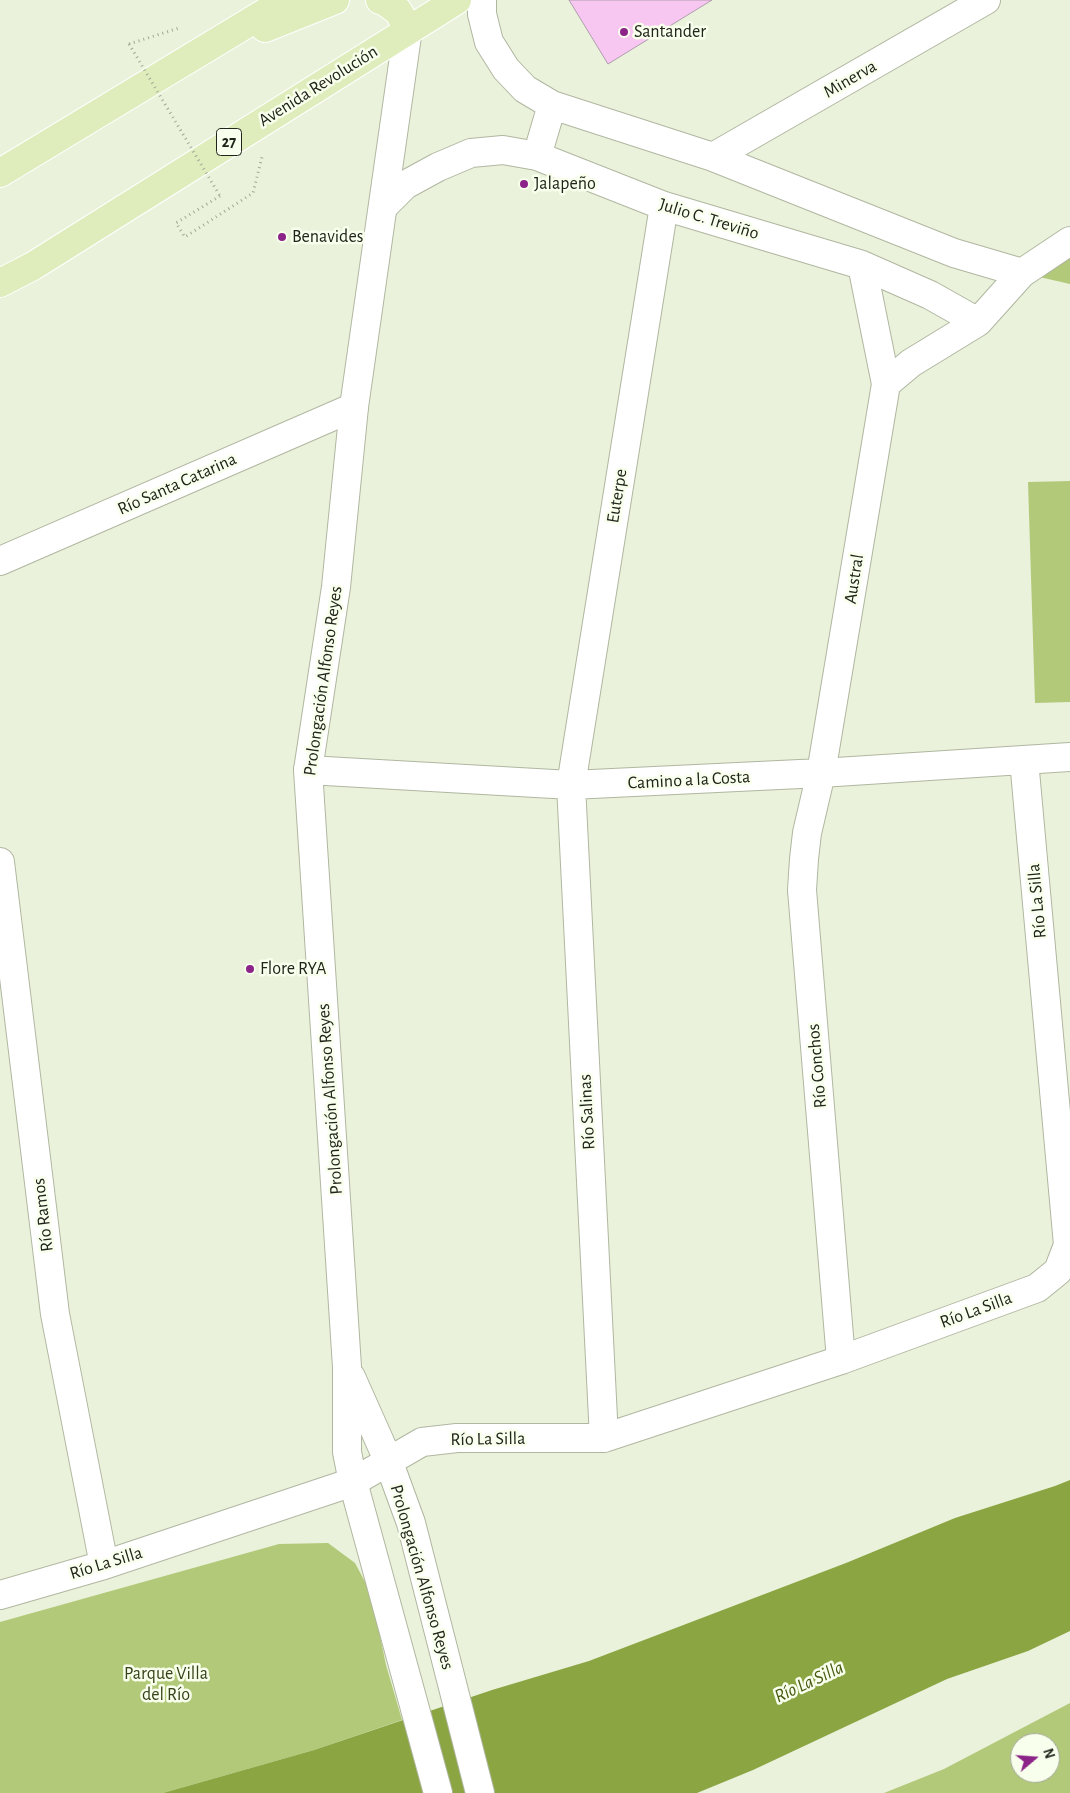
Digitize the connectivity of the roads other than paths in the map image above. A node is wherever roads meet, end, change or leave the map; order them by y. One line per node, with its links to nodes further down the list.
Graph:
1 (286, 0): 9 (main road)
2 (336, 0): 9 (main road)
3 (380, 0): 8 (main road)
4 (418, 0): 8 (main road)
5 (457, 0): 8 (main road, Avenida Revolución / 27)
6 (482, 0): 10 (street)
7 (986, 0): 12 (street, Minerva)
8 (408, 29): 15 (street, Prolongación Alfonso Reyes); 19 (main road, Avenida Revolución / 27)
9 (188, 60): 13 (main road)
10 (552, 105): 11 (street); 12 (street)
11 (537, 156): 14 (street, Julio C. Treviño); 15 (street, Julio C. Treviño)
12 (713, 157): 18 (street)
13 (0, 173)
14 (664, 206): 17 (street, Julio C. Treviño); 28 (street, Euterpe)
15 (383, 208): 22 (street, Prolongación Alfonso Reyes)
16 (1070, 241): 18 (street)
17 (862, 266): 20 (street, Julio C. Treviño); 21 (street, Austral)
18 (1022, 273): 20 (street)
19 (0, 283)
20 (978, 322): 21 (street)
21 (886, 384): 27 (street, Austral)
22 (354, 407): 23 (street, Río Santa Catarina); 26 (street, Prolongación Alfonso Reyes)
23 (0, 561)
24 (1070, 757): 25 (street, Camino a la Costa)
25 (1024, 760): 27 (street, Camino a la Costa); 30 (street, Río La Silla)
26 (308, 770): 28 (street, Camino a la Costa); 31 (street, Prolongación Alfonso Reyes)
27 (821, 773): 28 (street, Camino a la Costa); 30 (street, Río Conchos)
28 (571, 785): 32 (street, Río Salinas)
29 (0, 862): 35 (street, Río Ramos)
30 (841, 1360): 32 (street, Río La Silla)
31 (347, 1367): 33 (street, Prolongación Alfonso Reyes); 34 (street, Prolongación Alfonso Reyes)
32 (604, 1438): 33 (street, Río La Silla)
33 (388, 1460): 34 (street, Río La Silla); 38 (street, Prolongación Alfonso Reyes)
34 (353, 1482): 35 (street, Río La Silla); 37 (street, Prolongación Alfonso Reyes)
35 (104, 1564): 36 (street, Río La Silla)
36 (0, 1595)
37 (438, 1793)
38 (480, 1793)

